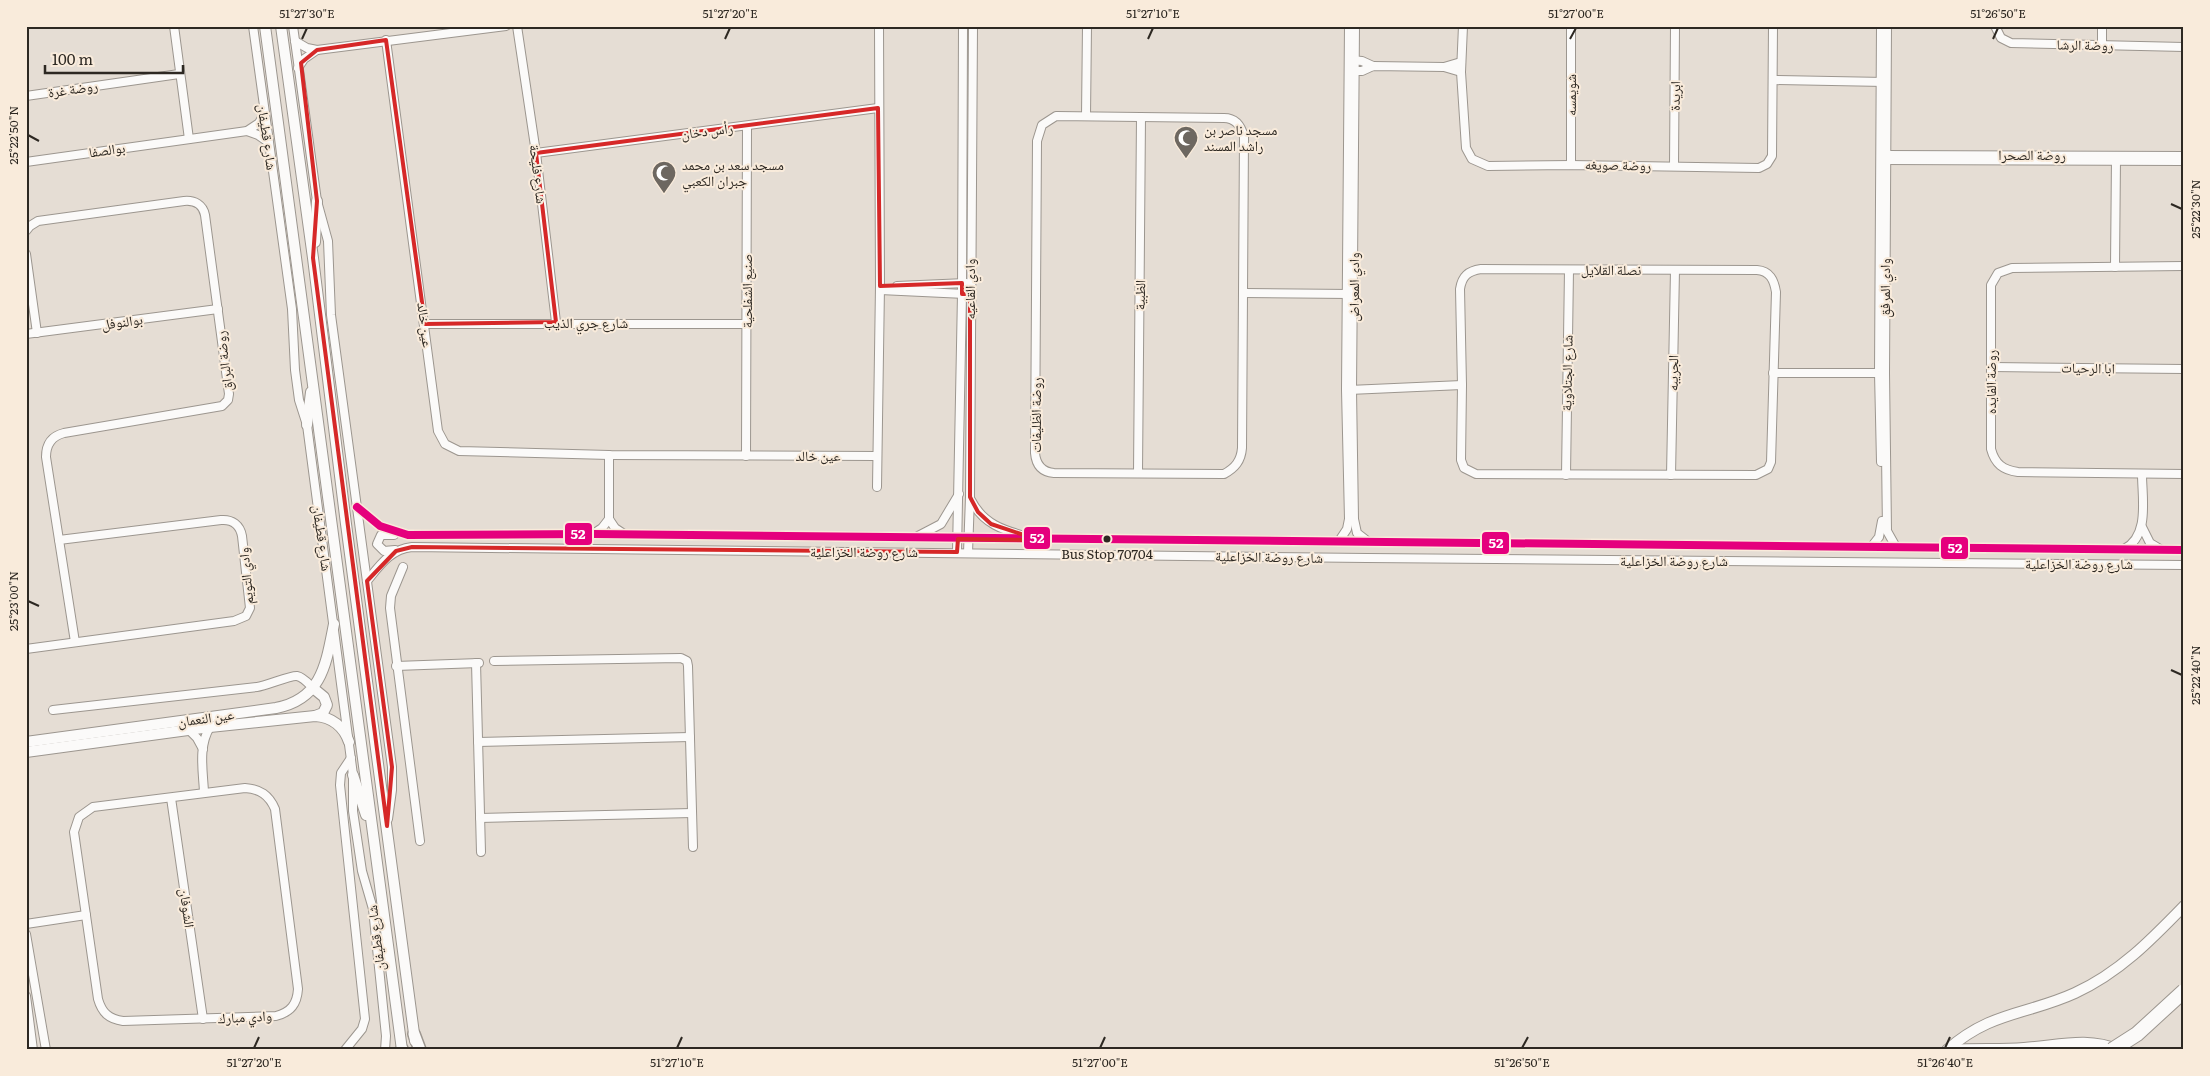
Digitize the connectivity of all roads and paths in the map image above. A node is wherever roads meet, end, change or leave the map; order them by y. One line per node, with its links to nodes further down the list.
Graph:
1 (174, 26): 34 (street)
2 (253, 26): 39 (street, شارع قطيفان)
3 (265, 26): 75 (street, شارع قطيفان)
4 (281, 26): 57 (street, شارع قطيفان)
5 (293, 26): 23 (street, شارع قطيفان)
6 (506, 26): 22 (street)
7 (517, 26): 46 (street, شارع فليحة)
8 (879, 26): 38 (street)
9 (963, 26): 62 (street, وادي القاعيه)
10 (973, 26): 62 (street, وادي القاعيه)
11 (1087, 26): 40 (street)
12 (1349, 26): 27 (street, وادي المعراض)
13 (1355, 26): 27 (street, وادي المعراض)
14 (1463, 26): 28 (street, روضة صويغه)
15 (1571, 26): 52 (street, شويمسه)
16 (1675, 26): 53 (street, ابريدة)
17 (1773, 26): 35 (street, روضة صويغه)
18 (1881, 26): 36 (street, وادي المرفق)
19 (1887, 26): 36 (street, وادي المرفق)
20 (1995, 26): 24 (street, روضة الرشا)
21 (2102, 26): 24 (street)
22 (386, 40): 26 (street); 69 (street, عين خالد)
23 (295, 41): 26 (street); 31 (street, شارع قطيفان)
24 (2102, 46): 25 (street, روضة الرشا)
25 (2184, 47)
26 (317, 50): 31 (street)
27 (1351, 60): 29 (street); 32 (street, وادي المعراض)
28 (1461, 62): 30 (street); 33 (street, روضة صويغه)
29 (1373, 66): 30 (street); 32 (street)
30 (1444, 67): 33 (street)
31 (298, 68): 54 (street, شارع قطيفان)
32 (1351, 71): 66 (street, وادي المعراض)
33 (1461, 72): 52 (street, روضة صويغه)
34 (179, 74): 37 (street, روضة غرة); 44 (street)
35 (1773, 80): 36 (street); 53 (street, روضة صويغه)
36 (1884, 82): 48 (street, وادي المرفق)
37 (26, 96)
38 (878, 108): 42 (street, رأس دخان); 63 (street)
39 (264, 114): 43 (street); 45 (street, شارع قطيفان)
40 (1086, 116): 41 (street, روضة الظليفات); 84 (street, روضة الظليفات)
41 (1141, 117): 64 (street, روضة الظليفات); 84 (street, الظبية)
42 (747, 126): 46 (street, رأس دخان); 70 (street, صنيع الشفلحية)
43 (247, 131): 44 (street, بوالصفا); 45 (street)
44 (189, 139): 50 (street, بوالصفا)
45 (268, 142): 80 (street, شارع قطيفان)
46 (536, 153): 68 (street, شارع فليحة)
47 (2184, 156): 49 (street, روضة الصحرا)
48 (1883, 157): 49 (street, روضة الصحرا); 77 (street, وادي المرفق)
49 (2116, 158): 51 (street, روضة الصحرا); 59 (street)
50 (26, 162)
51 (2184, 162)
52 (1571, 164): 53 (street, روضة صويغه)
53 (1674, 166)
54 (317, 201): 57 (street); 92 (street, شارع قطيفان)
55 (26, 231): 67 (street, روضة البراق)
56 (26, 254): 71 (street)
57 (313, 258): 140 (street, شارع قطيفان)
58 (2184, 266): 59 (street, روضة الفايده)
59 (2115, 267): 73 (street, روضة الفايده)
60 (1569, 270): 61 (street, نصلة القلايل); 78 (street, نصلة القلايل); 87 (street, شارع الجتلاوية)
61 (1675, 270): 76 (street, نصلة القلايل); 88 (street, الجريبه)
62 (966, 283): 63 (street); 65 (street, وادي القاعيه)
63 (880, 288): 65 (street); 83 (street)
64 (1244, 293): 66 (street); 84 (street, روضة الظليفات)
65 (966, 294): 90 (street, وادي القاعيه); 91 (street, وادي القاعيه)
66 (1350, 294): 79 (street, وادي المعراض)
67 (218, 309): 71 (street, بوالنوفل); 101 (street, روضة البراق)
68 (556, 322): 69 (street, شارع جري الذيب); 70 (street, شارع جري الذيب)
69 (425, 324): 81 (street, عين خالد)
70 (747, 324): 82 (street, صنيع الشفلحية)
71 (36, 333): 72 (street, بوالنوفل)
72 (26, 334)
73 (1992, 367): 74 (street, ابا الرحيات); 85 (street, روضة الفايده)
74 (2184, 369)
75 (312, 373): 80 (street); 141 (street, شارع قطيفان)
76 (1773, 373): 77 (street); 88 (street, نصلة القلايل)
77 (1882, 373): 105 (street, وادي المرفق); 106 (street, وادي المرفق)
78 (1462, 385): 79 (street); 87 (street, نصلة القلايل)
79 (1349, 390): 103 (street, وادي المعراض); 104 (street, وادي المعراض)
80 (307, 425): 116 (street, شارع قطيفان)
81 (609, 455): 82 (street, عين خالد); 93 (street)
82 (746, 456): 83 (street, عين خالد)
83 (877, 456): 89 (street)
84 (1138, 473)
85 (2142, 474): 86 (street, روضة الفايده); 94 (street)
86 (2184, 474)
87 (1566, 475): 88 (street, نصلة القلايل)
88 (1671, 475)
89 (877, 487)
90 (960, 492): 98 (street, وادي القاعيه); 99 (street)
91 (970, 498): 100 (street, وادي القاعيه); 102 (street)
92 (357, 507): 97 (street, شارع روضة الخزاعلية); 115 (street, شارع قطيفان)
93 (609, 519): 95 (street); 96 (street)
94 (2142, 527): 108 (street); 109 (street)
95 (593, 534): 96 (street, شارع روضة الخزاعلية); 97 (street, شارع روضة الخزاعلية)
96 (625, 534): 99 (street, شارع روضة الخزاعلية)
97 (408, 535): 107 (street, شارع روضة الخزاعلية)
98 (958, 538): 99 (street, شارع روضة الخزاعلية); 100 (street, شارع روضة الخزاعلية); 111 (street, وادي القاعيه)
99 (910, 539)
100 (968, 539): 102 (street, شارع روضة الخزاعلية); 112 (street, وادي القاعيه)
101 (59, 540): 117 (street, روضة البراق); 117 (street, وادي التويم)
102 (1039, 540): 103 (street, شارع روضة الخزاعلية)
103 (1339, 541): 104 (street, شارع روضة الخزاعلية)
104 (1368, 541): 105 (street, شارع روضة الخزاعلية)
105 (1872, 546): 106 (street, شارع روضة الخزاعلية)
106 (1896, 547): 108 (street, شارع روضة الخزاعلية)
107 (401, 549): 111 (street, شارع روضة الخزاعلية); 115 (street)
108 (2124, 549): 109 (street, شارع روضة الخزاعلية)
109 (2160, 550): 110 (street, شارع روضة الخزاعلية)
110 (2184, 550)
111 (957, 552): 112 (street, شارع روضة الخزاعلية)
112 (968, 553): 113 (street, شارع روضة الخزاعلية)
113 (2184, 565)
114 (403, 567): 119 (street)
115 (367, 581): 120 (street, شارع قطيفان)
116 (334, 624): 123 (street, عين النعمان); 130 (street, شارع قطيفان)
117 (74, 642): 118 (street, وادي التويم)
118 (26, 649)
119 (394, 650): 120 (street); 122 (street)
120 (377, 652): 140 (street, شارع قطيفان)
121 (494, 662): 128 (street)
122 (396, 666): 131 (street); 142 (street)
123 (314, 688): 124 (street); 125 (street); 129 (street, عين النعمان)
124 (53, 710)
125 (315, 716): 126 (street, عين النعمان); 130 (street, عين النعمان)
126 (210, 727): 127 (street, عين النعمان); 132 (street)
127 (189, 730): 132 (street); 133 (street, عين النعمان)
128 (690, 737): 131 (street); 138 (street)
129 (26, 742)
130 (349, 742): 134 (street, شارع قطيفان)
131 (478, 742): 139 (street)
132 (202, 749): 136 (street)
133 (26, 752)
134 (351, 758): 135 (street, شارع قطيفان); 156 (street)
135 (353, 775): 141 (street); 157 (street, شارع قطيفان)
136 (204, 792): 137 (street, وادي مبارك); 151 (street, وادي مبارك)
137 (171, 798): 146 (street, وادي مبارك); 151 (street, الشوفان)
138 (692, 813): 139 (street); 143 (street)
139 (480, 818): 144 (street)
140 (387, 826): 152 (street, شارع قطيفان)
141 (374, 837): 153 (street, شارع قطيفان)
142 (420, 841)
143 (694, 847)
144 (481, 852)
145 (2184, 906): 160 (street)
146 (86, 915): 147 (street); 151 (street, وادي مبارك)
147 (26, 924)
148 (26, 934): 155 (street)
149 (2184, 991): 162 (highway, bridge)
150 (26, 996): 154 (street)
151 (203, 1019)
152 (414, 1034): 158 (street, شارع قطيفان); 159 (main road)
153 (402, 1049)
154 (33, 1050)
155 (46, 1050)
156 (345, 1050)
157 (385, 1050)
158 (416, 1050)
159 (420, 1050)
160 (1947, 1050)
161 (1951, 1050): 163 (street)
162 (2112, 1050)
163 (2119, 1050)

